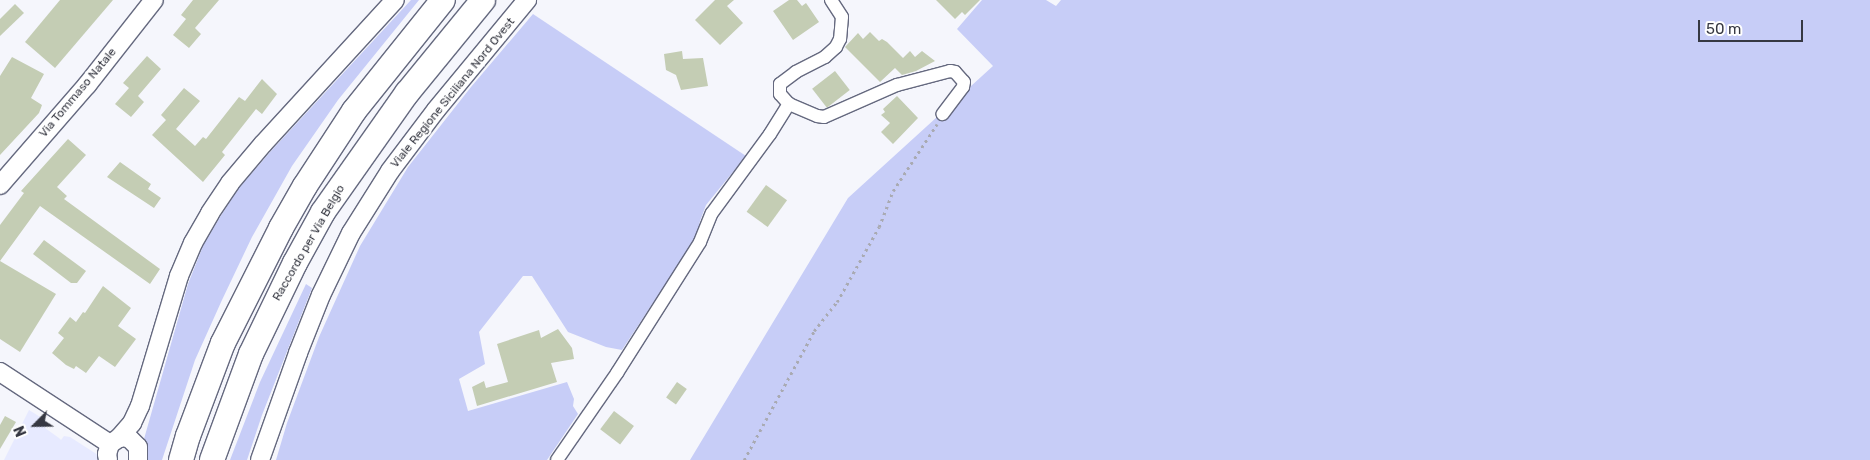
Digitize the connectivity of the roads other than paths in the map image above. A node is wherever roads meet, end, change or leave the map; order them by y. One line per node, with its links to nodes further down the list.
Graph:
1 (154, 0): 9 (street, Via Tommaso Natale)
2 (395, 0): 11 (street)
3 (443, 0): 13 (highway)
4 (483, 0): 14 (highway, Raccordo per Via Belgio)
5 (528, 0): 15 (street, Viale Regione Siciliana Nord Ovest)
6 (831, 0): 7 (street)
7 (789, 104): 8 (street); 16 (street)
8 (943, 114)
9 (0, 185)
10 (0, 372): 11 (street)
11 (112, 447): 12 (street)
12 (138, 460)
13 (181, 460)
14 (212, 460)
15 (260, 460)
16 (557, 460)

